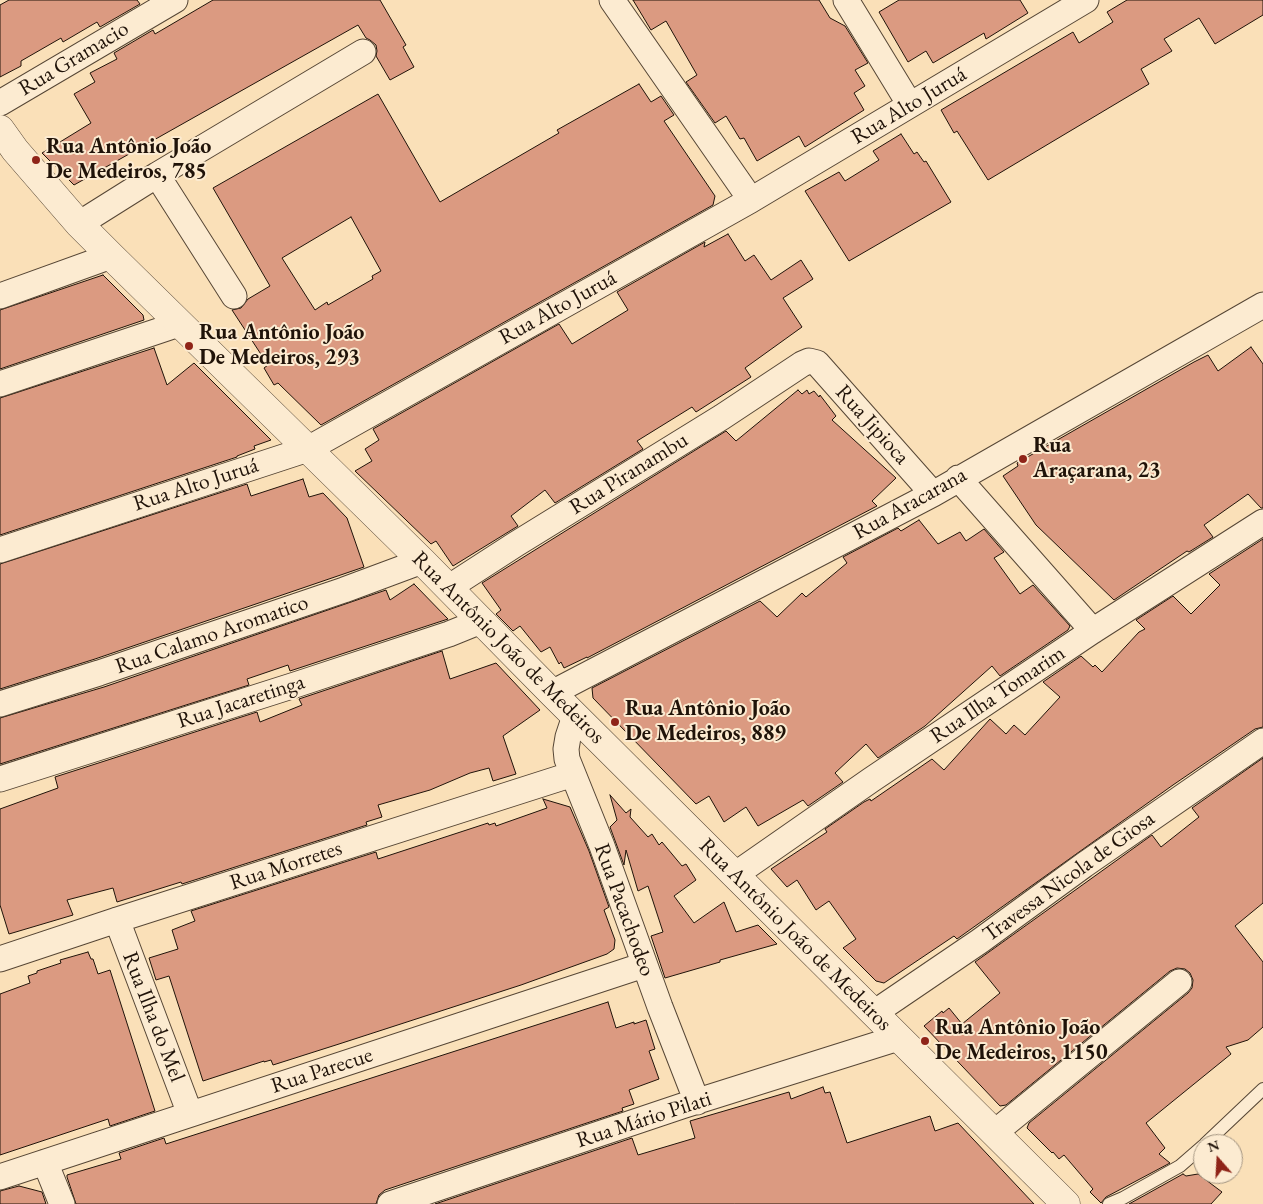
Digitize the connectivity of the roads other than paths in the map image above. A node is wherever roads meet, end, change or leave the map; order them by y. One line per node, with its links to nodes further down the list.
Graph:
1 (174, 0): 6 (street, Rua Gramacio)
2 (612, 0): 10 (street)
3 (846, 0): 7 (street)
4 (1080, 1): 7 (street, Rua Alto Juruá)
5 (362, 52): 9 (street)
6 (0, 103)
7 (910, 105): 10 (street, Rua Alto Juruá)
8 (0, 129): 11 (street, Rua Antônio João de Medeiros)
9 (157, 175): 11 (street); 14 (street)
10 (751, 200): 19 (street, Rua Alto Juruá)
11 (79, 224): 12 (street, Rua Antônio João de Medeiros)
12 (111, 256): 13 (street); 16 (street, Rua Antônio João de Medeiros)
13 (0, 296)
14 (234, 296)
15 (1263, 305): 20 (street, Rua Aracarana)
16 (179, 324): 18 (street); 19 (street, Rua Antônio João de Medeiros)
17 (809, 361): 21 (street, Rua Jipioca); 25 (street, Rua Piranambu)
18 (0, 384)
19 (308, 449): 23 (street, Rua Alto Juruá); 24 (street, Rua Antônio João de Medeiros)
20 (958, 478): 21 (street, Rua Aracarana); 27 (street)
21 (933, 494): 28 (street, Rua Aracarana)
22 (1263, 522): 27 (street, Rua Ilha Tomarim)
23 (0, 550)
24 (422, 561): 25 (street, Rua Antônio João de Medeiros); 29 (street, Rua Calamo Aromatico)
25 (448, 588): 26 (street, Rua Antônio João de Medeiros)
26 (481, 621): 28 (street, Rua Antônio João de Medeiros); 33 (street, Rua Jacaretinga)
27 (1093, 631): 34 (street, Rua Ilha Tomarim)
28 (552, 693): 30 (street, Rua Antônio João de Medeiros)
29 (0, 704)
30 (575, 716): 32 (street, Rua Pacachodeo); 34 (street, Rua Antônio João de Medeiros)
31 (1263, 741): 39 (street, Travessa Nicola de Giosa)
32 (573, 774): 35 (street, Rua Morretes); 37 (street, Rua Pacachodeo)
33 (0, 779)
34 (736, 874): 39 (street, Rua Antônio João de Medeiros)
35 (117, 920): 36 (street, Rua Morretes); 43 (street, Rua Ilha do Mel)
36 (0, 959)
37 (644, 965): 42 (street, Rua Pacachodeo); 43 (street, Rua Parecue)
38 (1180, 982): 44 (street)
39 (874, 1013): 40 (street, Rua Antônio João de Medeiros)
40 (898, 1038): 42 (street, Rua Mário Pilati); 44 (street, Rua Antônio João de Medeiros)
41 (1263, 1090): 45 (lane)
42 (697, 1102): 50 (street, Rua Mário Pilati)
43 (190, 1114): 47 (street, Rua Parecue)
44 (994, 1134): 51 (street, Rua Antônio João de Medeiros)
45 (1216, 1134)
46 (1193, 1155): 52 (lane)
47 (45, 1162): 48 (street, Rua Parecue); 49 (street)
48 (0, 1177)
49 (62, 1204)
50 (390, 1204)
51 (1066, 1204)
52 (1109, 1204)

